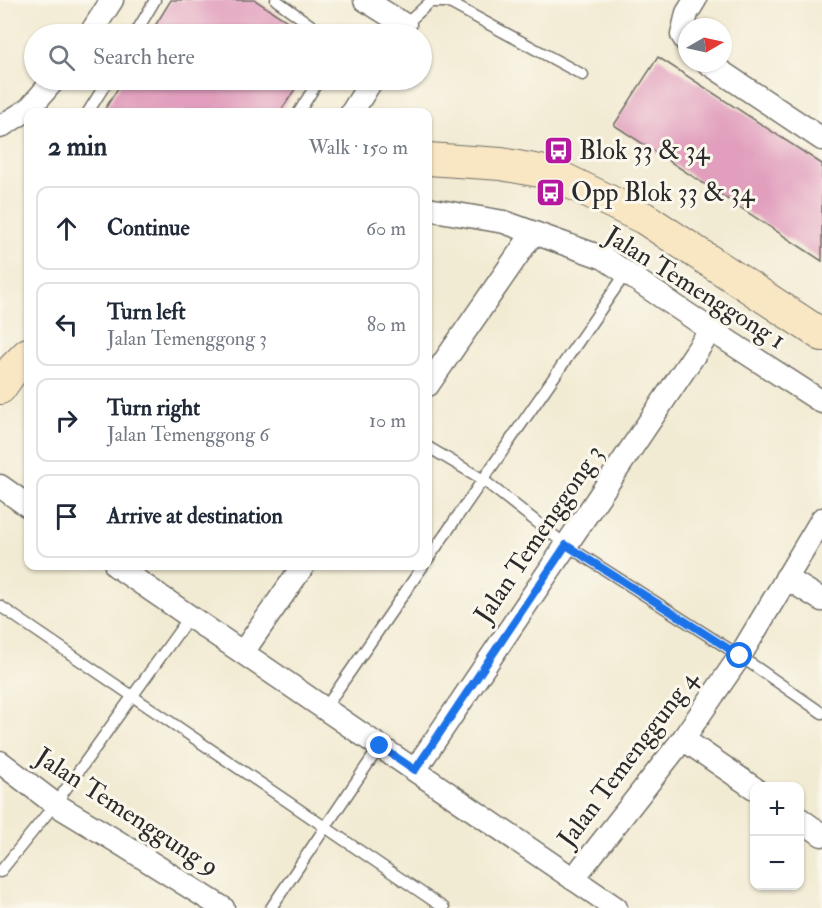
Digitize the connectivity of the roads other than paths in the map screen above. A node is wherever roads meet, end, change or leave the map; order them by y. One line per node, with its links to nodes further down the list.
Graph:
1 (112, 0): 7 (street)
2 (155, 0): 8 (lane)
3 (276, 0): 9 (lane)
4 (365, 0): 10 (street)
5 (695, 0): 6 (street)
6 (686, 18)
7 (96, 24)
8 (141, 24)
9 (309, 24)
10 (394, 24)
11 (407, 24): 13 (lane)
12 (722, 72): 24 (street)
13 (583, 75)
14 (45, 90): 18 (street)
15 (102, 90): 19 (lane)
16 (313, 90): 20 (lane)
17 (366, 90): 21 (street)
18 (30, 108)
19 (90, 108)
20 (302, 108)
21 (354, 108)
22 (24, 112): 23 (street)
23 (0, 127)
24 (822, 139)
25 (432, 159): 30 (street)
26 (432, 210): 27 (street, Jalan Temenggong 1)
27 (533, 233): 28 (street, Jalan Temenggong 1); 31 (street)
28 (626, 273): 29 (street, Jalan Temenggong 1); 34 (lane)
29 (711, 330): 32 (street, Jalan Temenggong 1); 38 (street, Jalan Temenggong 3)
30 (822, 335)
31 (432, 380)
32 (822, 402)
33 (432, 449): 34 (lane)
34 (482, 479): 38 (lane); 39 (lane)
35 (0, 486): 36 (street)
36 (24, 503)
37 (822, 519): 43 (street, Jalan Temenggung 4)
38 (566, 545): 48 (lane); 55 (street, Jalan Temenggong 3)
39 (432, 553)
40 (122, 570): 46 (street)
41 (300, 570): 47 (street)
42 (420, 570): 50 (lane)
43 (786, 579): 44 (street); 48 (street, Jalan Temenggung 4)
44 (822, 600)
45 (0, 606): 49 (lane)
46 (190, 616): 47 (street); 49 (lane)
47 (243, 652): 50 (street)
48 (740, 656): 51 (lane); 52 (street, Jalan Temenggung 4)
49 (132, 696): 57 (lane); 59 (lane)
50 (325, 708): 53 (street)
51 (822, 713)
52 (683, 739): 56 (street); 62 (street, Jalan Temenggung 4)
53 (380, 746): 55 (street); 59 (lane)
54 (0, 762): 57 (street, Jalan Temenggung 9)
55 (415, 770): 62 (street)
56 (750, 785)
57 (55, 804): 61 (lane); 63 (street, Jalan Temenggung 9)
58 (804, 822): 60 (street)
59 (325, 828): 64 (lane); 65 (lane)
60 (822, 835)
61 (0, 872)
62 (573, 879): 66 (street)
63 (223, 908)
64 (271, 908)
65 (444, 908)
66 (616, 908)

